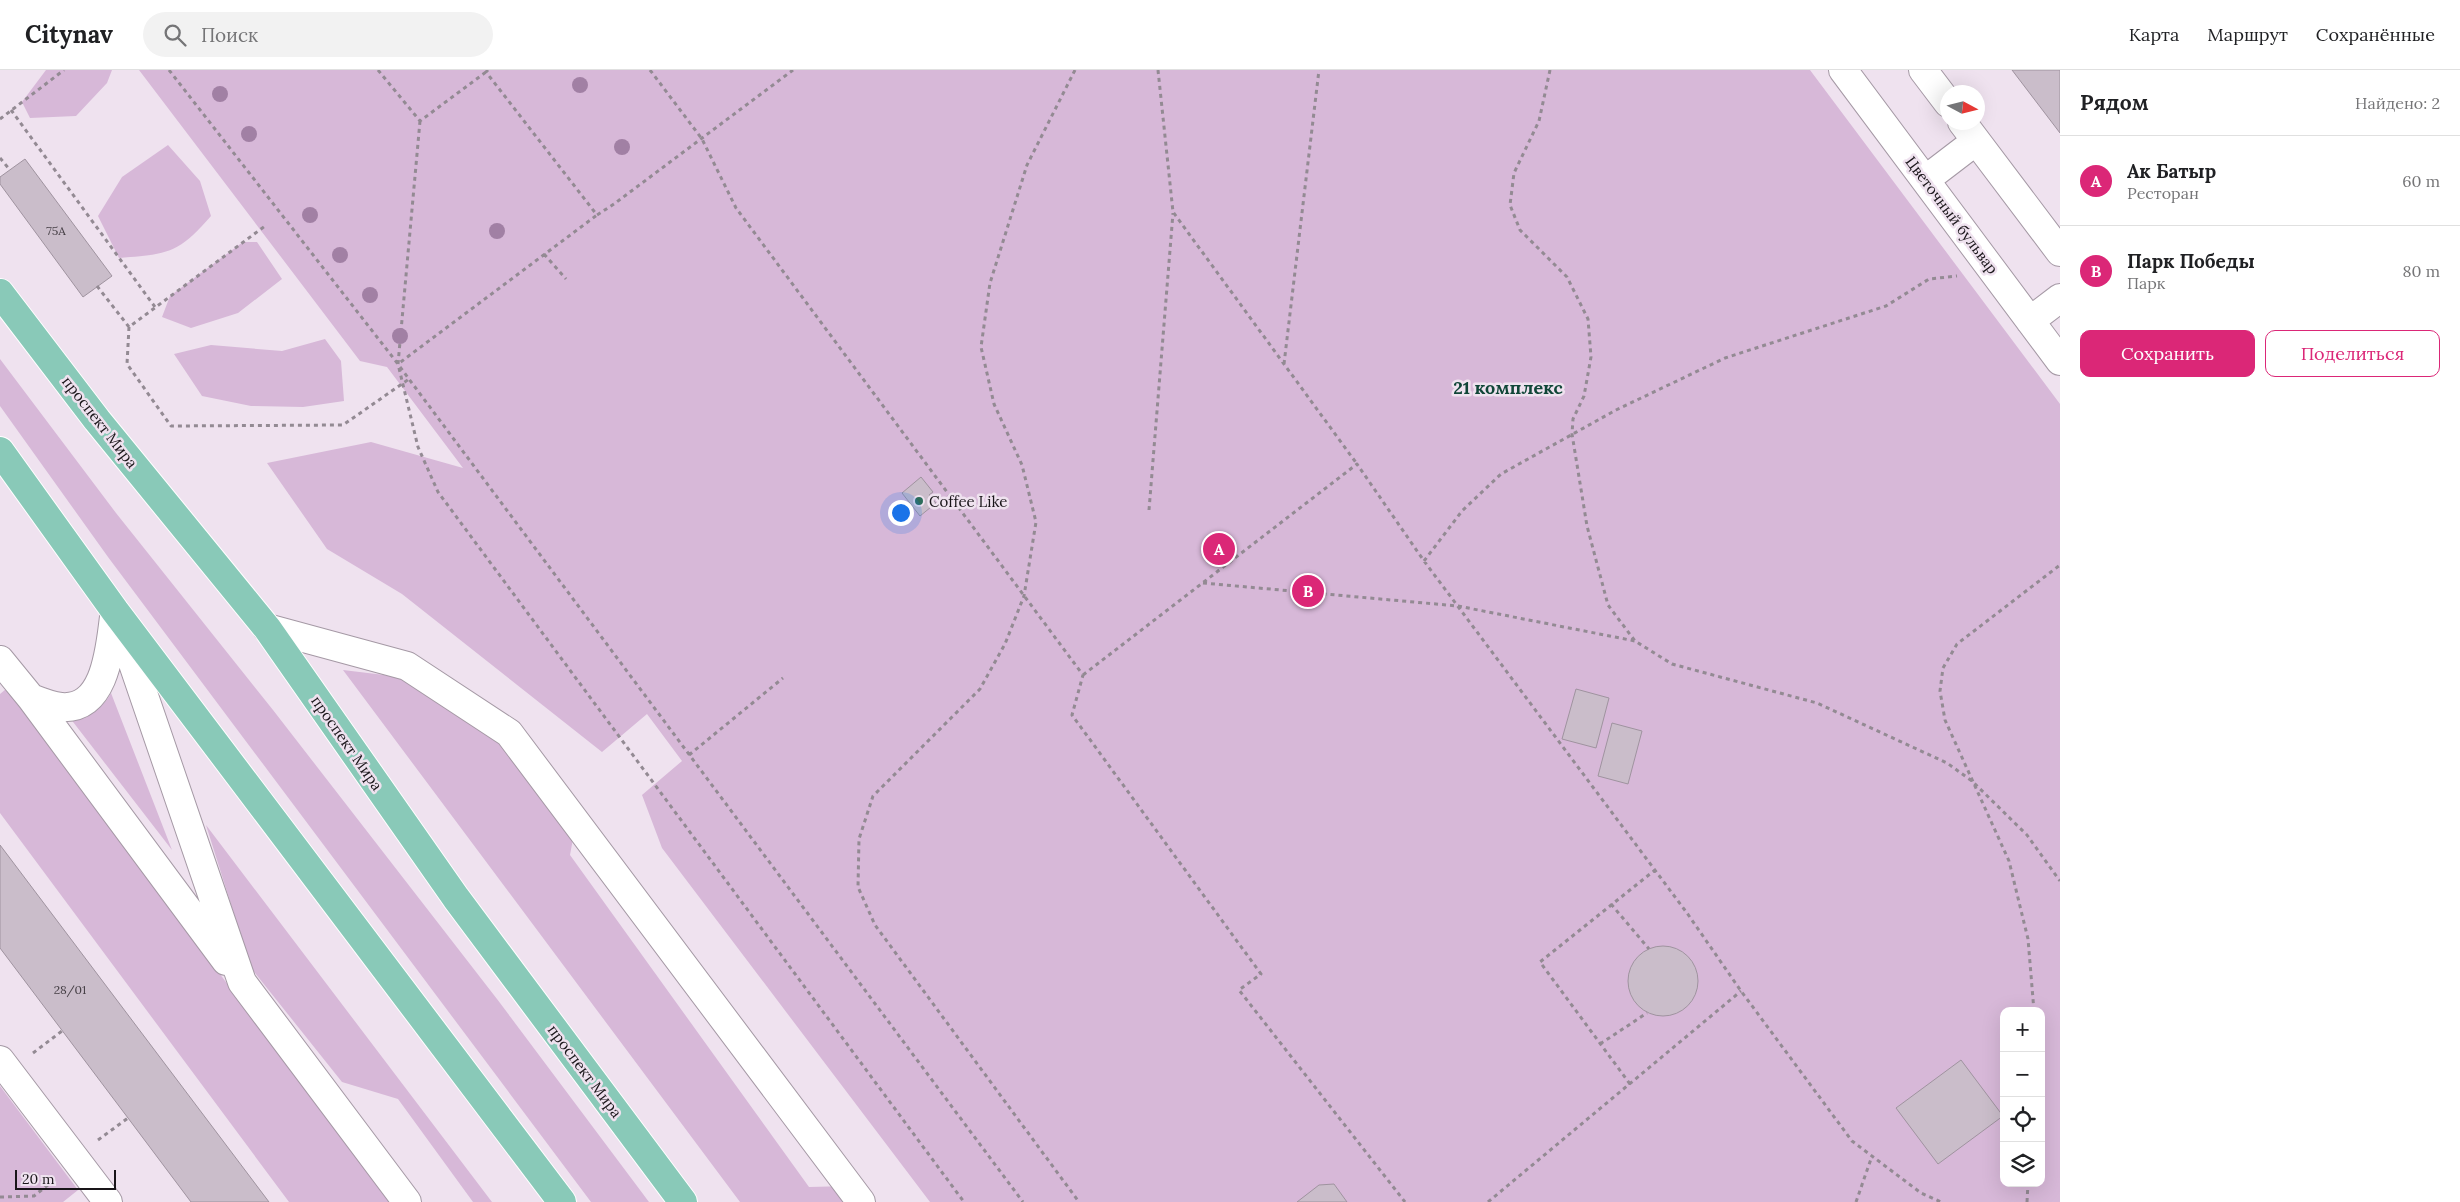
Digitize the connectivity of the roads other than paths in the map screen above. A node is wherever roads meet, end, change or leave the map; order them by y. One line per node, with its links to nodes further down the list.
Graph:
1 (1843, 70): 5 (street, Цветочный бульвар)
2 (1923, 70): 3 (street)
3 (1940, 92)
4 (1969, 132): 5 (street); 6 (street)
5 (1925, 180): 9 (street, Цветочный бульвар)
6 (2060, 252)
7 (0, 292): 13 (main road, проспект Мира)
8 (2060, 298): 9 (street)
9 (2030, 321): 10 (street, Цветочный бульвар)
10 (2060, 361)
11 (0, 451): 12 (main road)
12 (114, 611): 15 (street); 16 (street); 20 (main road)
13 (267, 628): 21 (main road, проспект Мира); 22 (street)
14 (0, 660): 15 (street)
15 (31, 698): 16 (street)
16 (242, 982): 19 (street)
17 (0, 1060): 18 (street)
18 (108, 1202)
19 (407, 1202)
20 (562, 1202)
21 (683, 1202)
22 (861, 1202)

